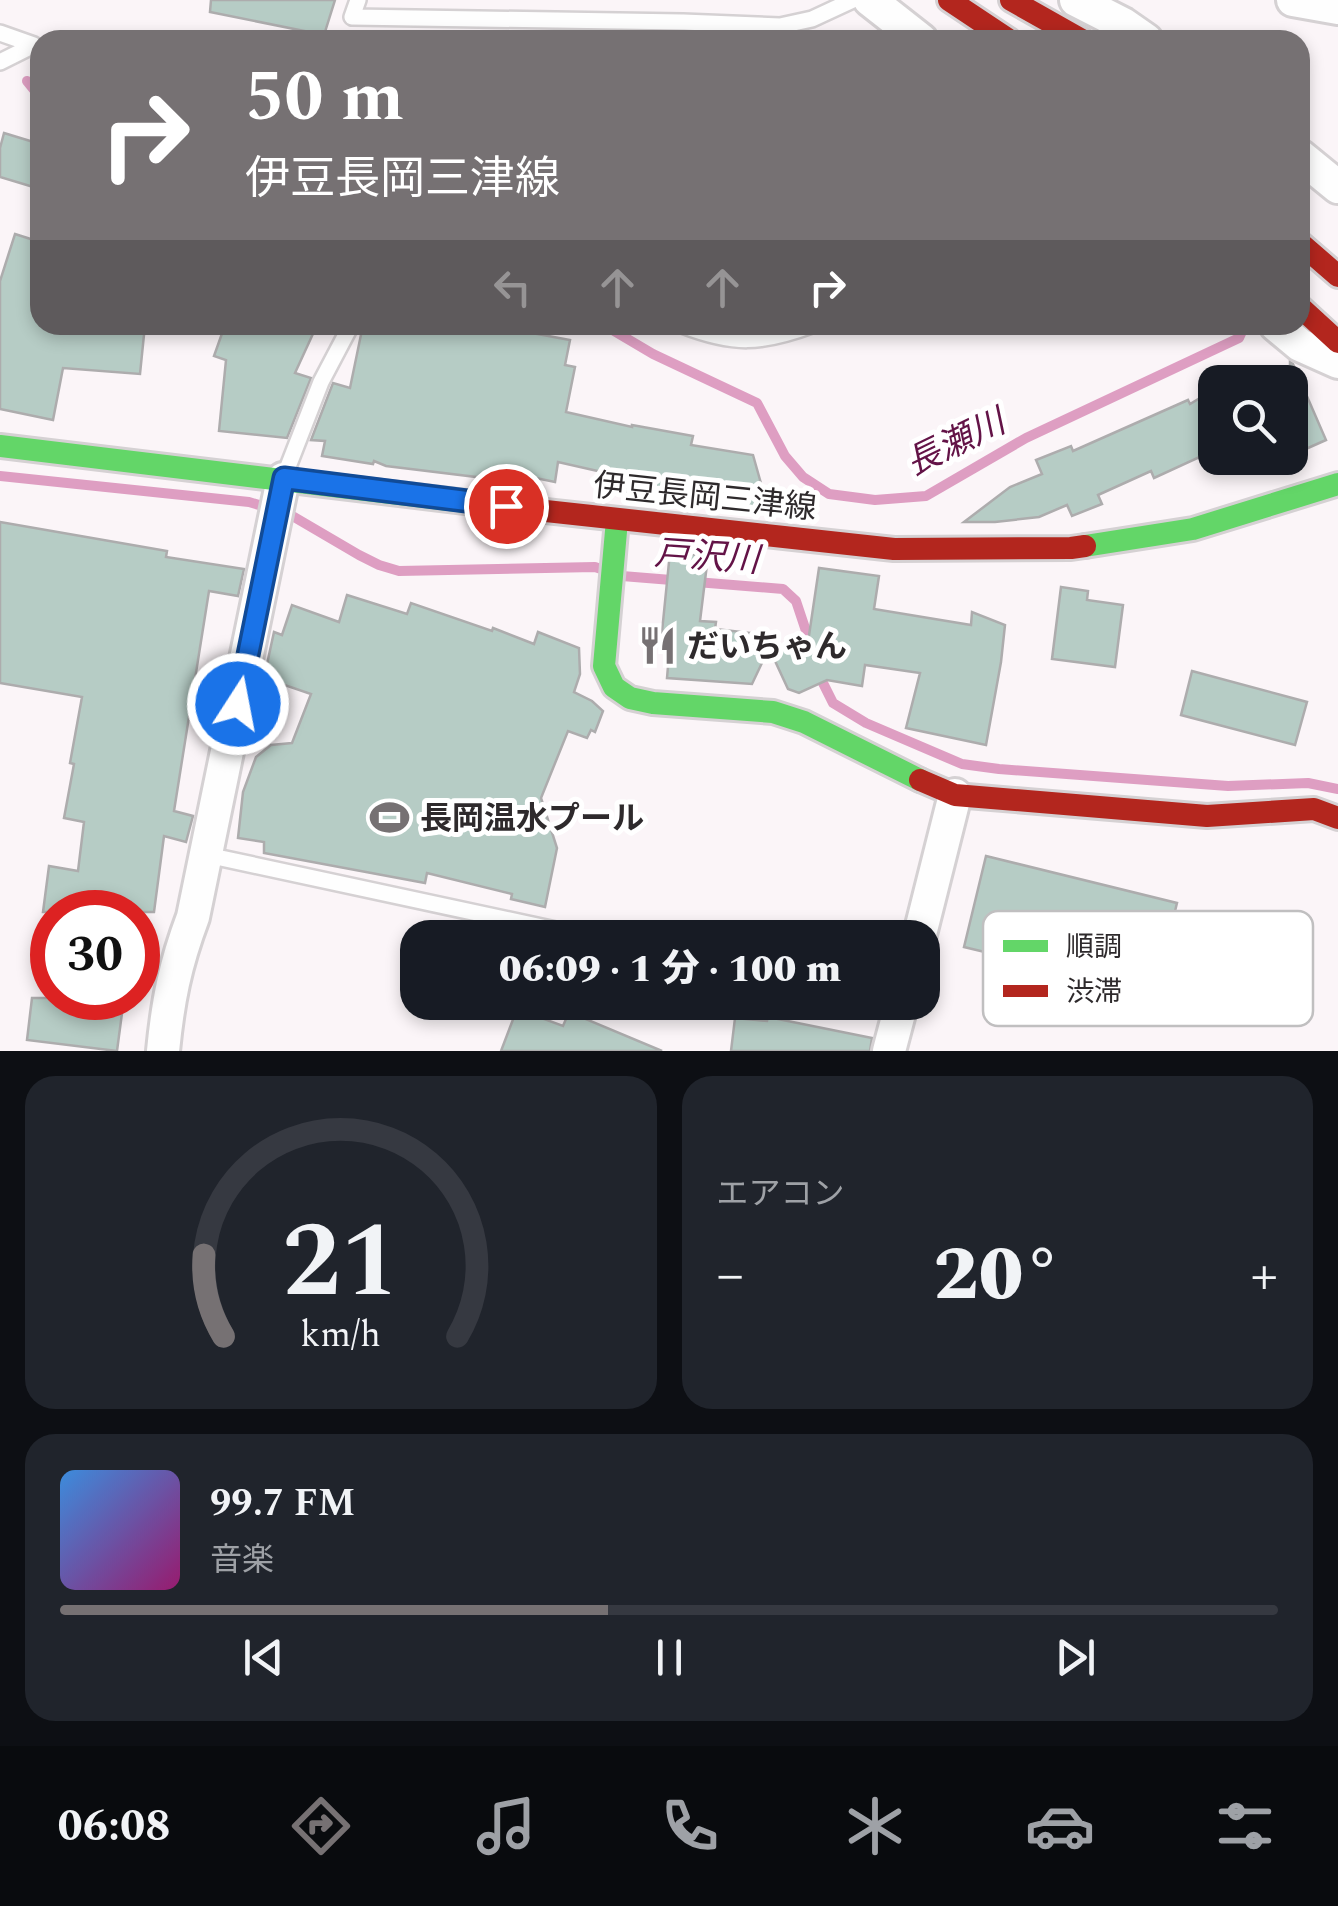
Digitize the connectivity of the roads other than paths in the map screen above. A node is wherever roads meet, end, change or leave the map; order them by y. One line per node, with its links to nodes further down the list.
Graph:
1 (358, 0): 2 (lane)
2 (853, 0)
3 (870, 0): 9 (street)
4 (982, 0): 13 (main road)
5 (1011, 0): 14 (main road)
6 (1076, 0): 10 (street)
7 (1294, 0): 8 (street)
8 (1338, 8)
9 (933, 17): 11 (main road); 12 (main road)
10 (1129, 26)
11 (954, 30)
12 (976, 30)
13 (1026, 30)
14 (1064, 30)
15 (0, 32): 16 (lane)
16 (30, 42)
17 (30, 47): 18 (lane)
18 (0, 62)
19 (1310, 164): 20 (street)
20 (1338, 187)
21 (1310, 256): 22 (main road)
22 (1331, 284)
23 (1310, 316): 28 (main road)
24 (346, 335): 31 (lane)
25 (710, 335): 26 (lane)
26 (784, 335)
27 (1288, 335): 29 (street)
28 (1338, 342)
29 (1338, 362)
30 (0, 446): 31 (main road, 伊豆長岡三津線)
31 (284, 478): 33 (main road, 伊豆長岡三津線); 36 (street)
32 (1338, 484): 33 (main road, 伊豆長岡三津線)
33 (617, 520): 34 (main road)
34 (956, 794): 35 (main road); 38 (street)
35 (1338, 818)
36 (207, 855): 37 (lane); 40 (street)
37 (509, 920)
38 (924, 920)
39 (894, 1020): 41 (street)
40 (163, 1051)
41 (889, 1051)

